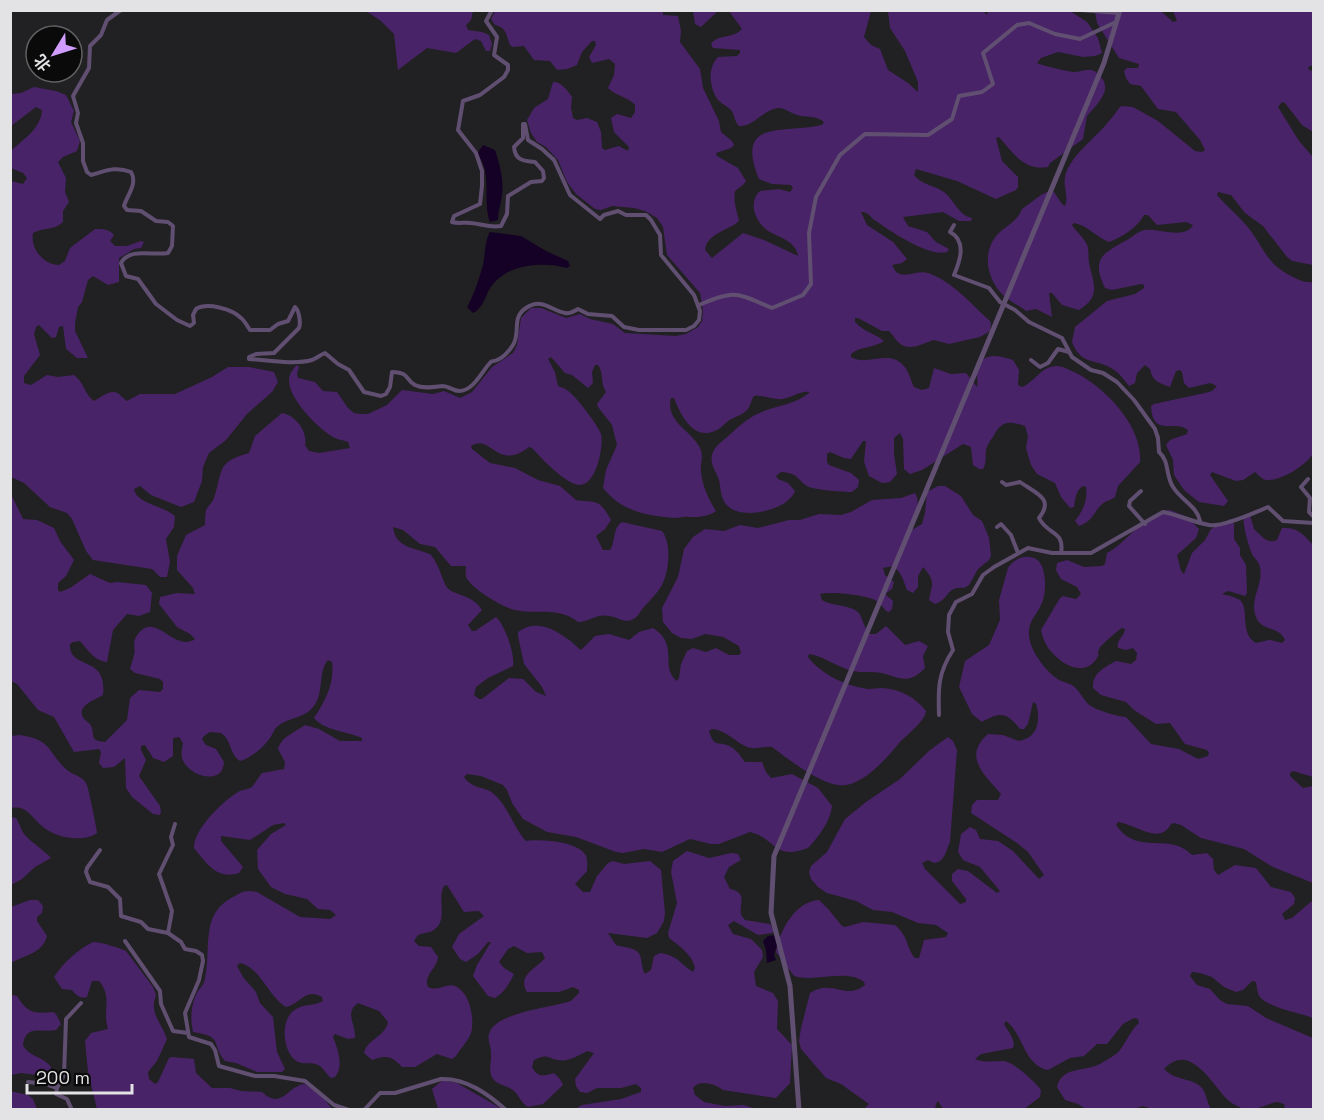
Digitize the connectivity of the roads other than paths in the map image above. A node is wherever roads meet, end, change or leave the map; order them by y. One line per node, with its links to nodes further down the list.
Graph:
1 (121, 10): 8 (street)
2 (492, 10): 8 (street)
3 (1080, 10): 4 (street)
4 (1120, 12): 5 (street)
5 (1116, 21): 7 (street); 8 (street)
6 (954, 225): 7 (street)
7 (1004, 303): 9 (street); 34 (street)
8 (698, 305)
9 (1070, 352): 10 (street); 15 (street)
10 (1031, 360)
11 (1308, 479): 14 (street)
12 (1002, 482): 20 (street)
13 (1141, 491): 17 (street)
14 (1314, 517)
15 (1200, 522): 16 (street); 17 (street)
16 (1314, 523)
17 (1145, 524): 20 (street)
18 (997, 527): 19 (street)
19 (1018, 553): 20 (street); 21 (street)
20 (1061, 553)
21 (939, 715)
22 (175, 824): 24 (street)
23 (100, 850): 24 (street)
24 (168, 933): 27 (street)
25 (125, 941): 27 (street)
26 (81, 1003): 29 (street)
27 (188, 1033): 31 (street)
28 (28, 1082): 29 (street)
29 (57, 1088): 30 (street)
30 (72, 1110)
31 (349, 1110)
32 (364, 1110): 33 (street)
33 (506, 1110)
34 (799, 1110)

